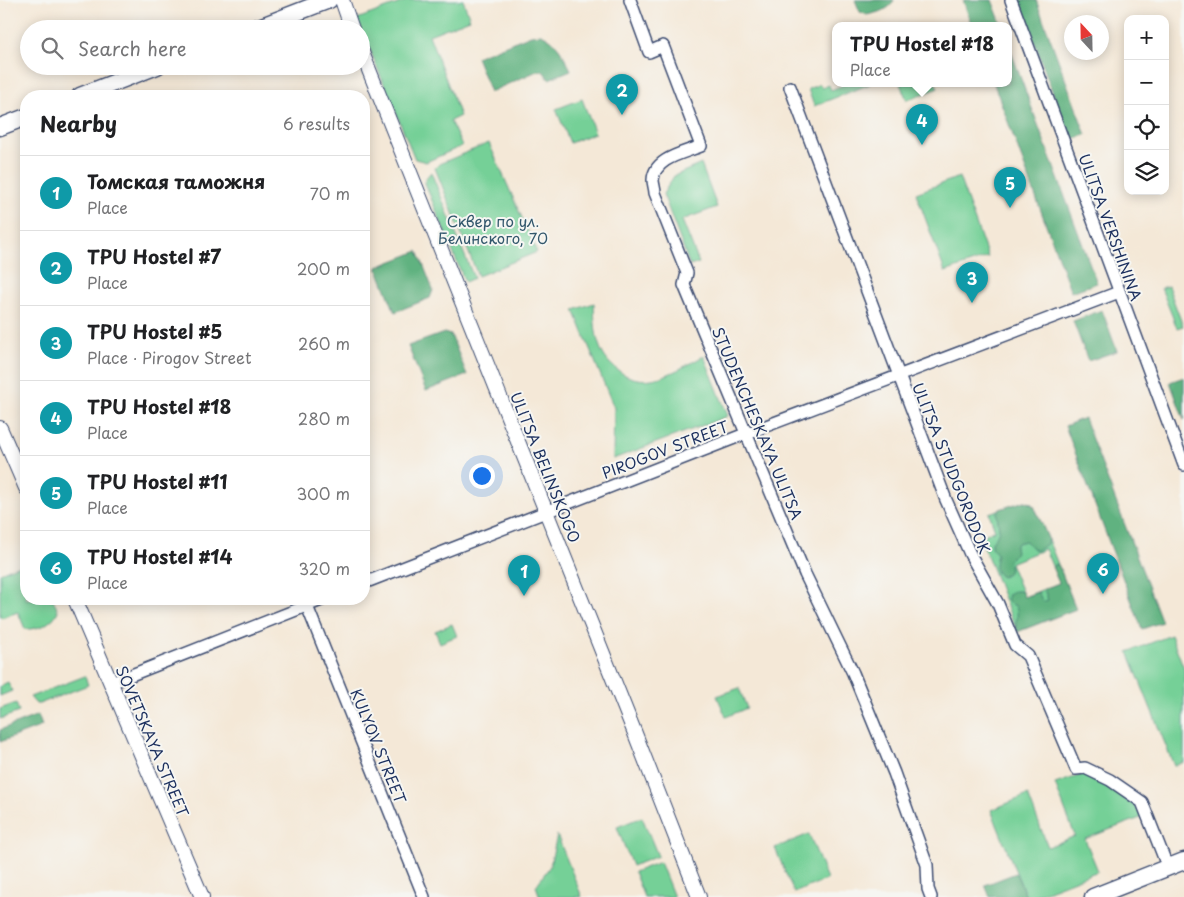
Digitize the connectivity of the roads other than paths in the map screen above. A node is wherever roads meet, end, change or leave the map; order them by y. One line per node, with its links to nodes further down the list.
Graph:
1 (329, 0): 5 (main road)
2 (342, 0): 6 (street)
3 (630, 0): 16 (street, STUDENCHESKAYA ULITSA)
4 (1011, 0): 13 (street, ULITSA VERSHININA)
5 (277, 20)
6 (349, 20)
7 (370, 72): 19 (street, ULITSA BELINSKOGO)
8 (134, 75): 10 (main road)
9 (790, 87): 14 (street, ULITSA STUDGORODOK)
10 (95, 90)
11 (20, 119): 12 (main road)
12 (0, 127)
13 (1119, 292): 14 (street, PIROGOV STREET); 17 (street, ULITSA VERSHININA)
14 (899, 376): 16 (street, PIROGOV STREET); 25 (street, ULITSA STUDGORODOK)
15 (0, 428): 18 (street)
16 (745, 434): 19 (street, PIROGOV STREET); 29 (street, STUDENCHESKAYA ULITSA)
17 (1184, 464)
18 (20, 474)
19 (546, 512): 20 (street, PIROGOV STREET); 28 (street, ULITSA BELINSKOGO)
20 (370, 581)
21 (77, 605): 23 (street, SOVETSKAYA STREET)
22 (307, 606): 23 (street); 27 (street, KULYOV STREET)
23 (111, 683): 26 (street, SOVETSKAYA STREET)
24 (1184, 861): 25 (main road)
25 (1168, 868): 30 (main road)
26 (202, 897)
27 (424, 897)
28 (699, 897)
29 (931, 897)
30 (1094, 897)

